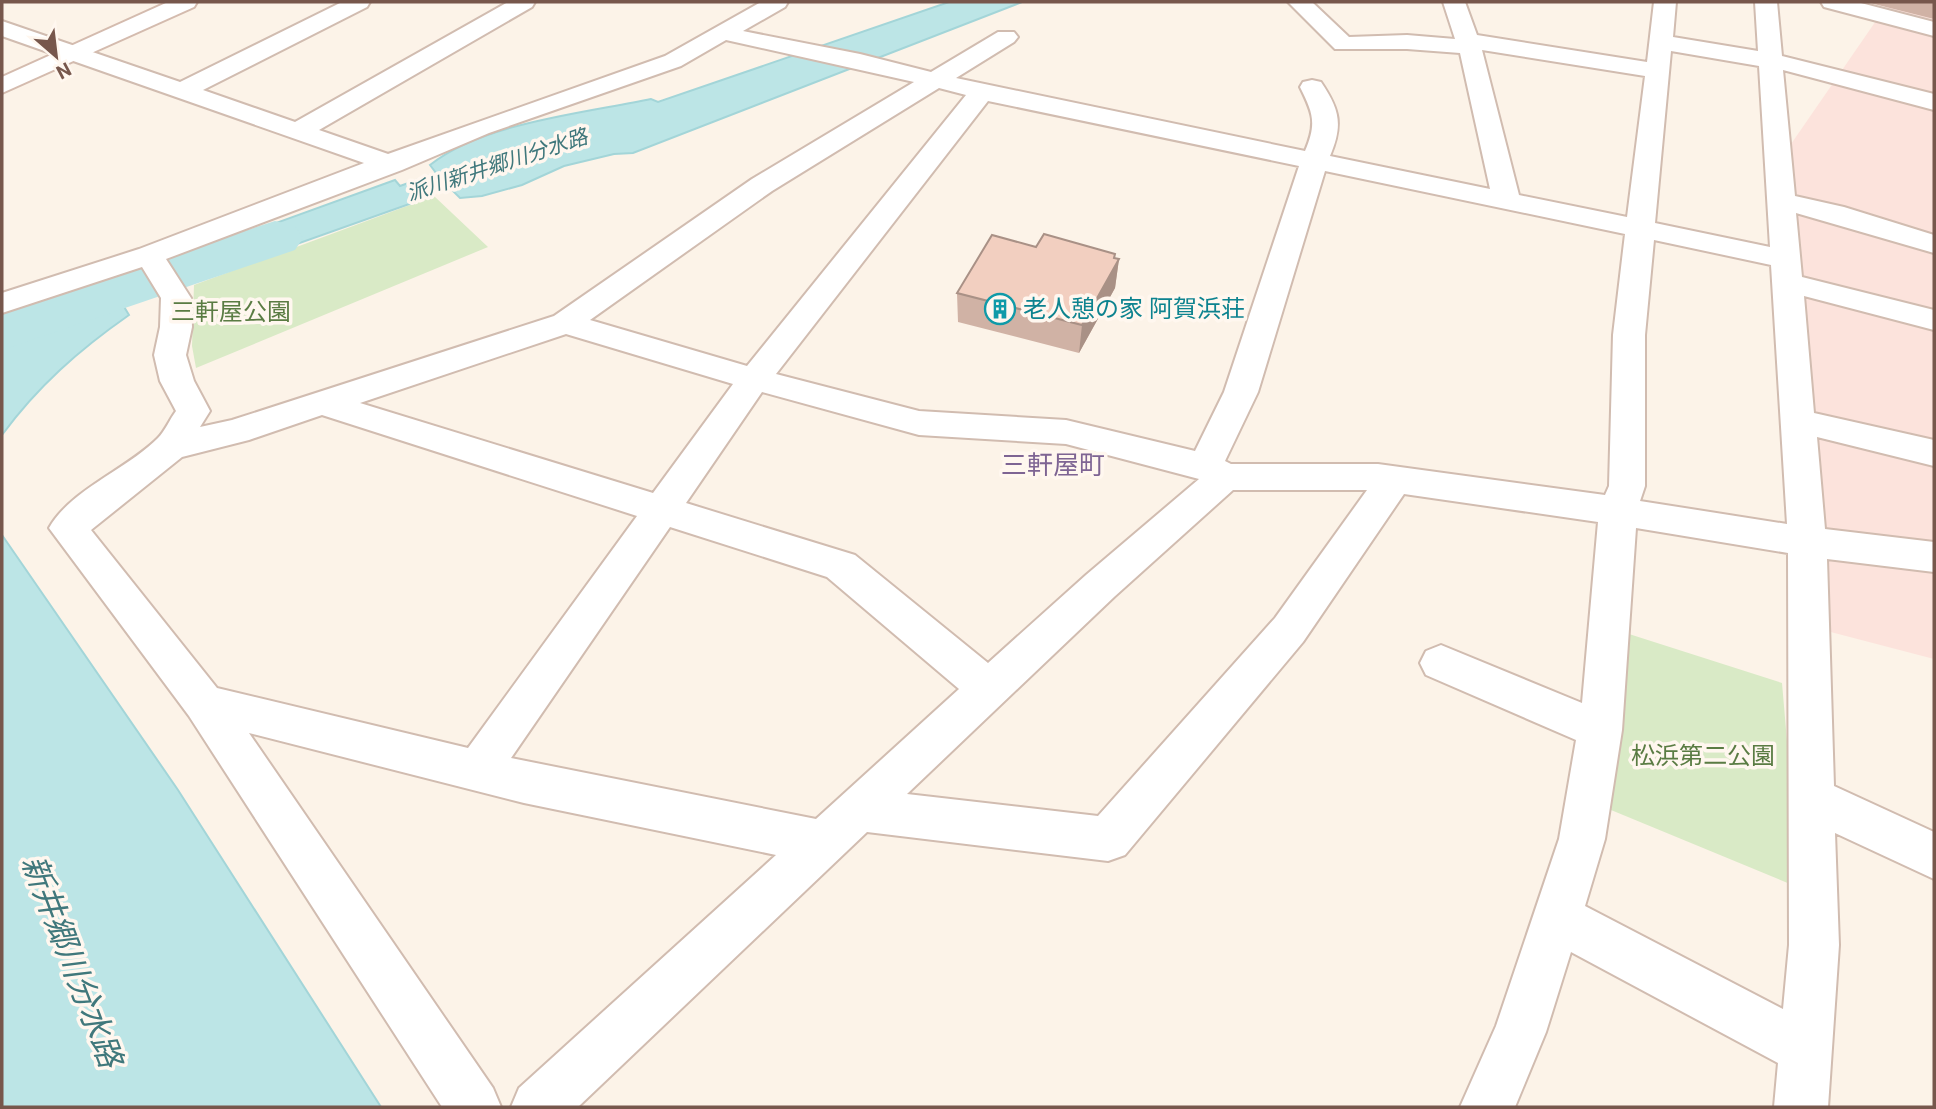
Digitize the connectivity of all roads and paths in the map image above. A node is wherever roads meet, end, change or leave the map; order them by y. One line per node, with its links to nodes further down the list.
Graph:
1 (186, 2): 15 (street)
2 (359, 2): 21 (street)
3 (524, 2): 24 (street)
4 (777, 2): 12 (street)
5 (1299, 2): 14 (street)
6 (1454, 2): 14 (street)
7 (1665, 2): 16 (street)
8 (1766, 2): 17 (street)
9 (1832, 2): 11 (street)
10 (2, 28): 15 (street)
11 (1934, 29)
12 (726, 33): 18 (street); 26 (street)
13 (1006, 37): 18 (street)
14 (1469, 44): 16 (street); 28 (street)
15 (72, 54): 19 (street); 21 (street)
16 (1658, 56): 17 (street); 29 (street)
17 (1770, 61): 23 (street); 27 (street)
18 (934, 80): 22 (street); 35 (street)
19 (2, 86)
20 (1312, 86): 25 (street)
21 (181, 91): 24 (street)
22 (982, 92): 25 (street); 36 (street)
23 (1934, 102)
24 (296, 132): 26 (street)
25 (1314, 162): 28 (street); 41 (street)
26 (392, 164): 31 (street)
27 (1781, 201): 30 (street); 32 (street)
28 (1507, 202): 29 (street)
29 (1643, 229): 32 (street); 43 (street)
30 (1934, 244)
31 (149, 255): 33 (street); 39 (street)
32 (1787, 271): 34 (street); 38 (street)
33 (2, 303)
34 (1934, 320)
35 (565, 323): 36 (street); 37 (street)
36 (754, 379): 41 (street); 44 (street)
37 (322, 403): 39 (street); 44 (street)
38 (1798, 421): 40 (street); 45 (street)
39 (172, 447): 49 (street)
40 (1934, 453)
41 (1215, 472): 42 (street); 48 (street)
42 (1395, 479): 43 (street); 53 (street)
43 (1618, 510): 45 (street); 50 (street)
44 (661, 511): 48 (street); 51 (street)
45 (1807, 542): 46 (street); 52 (street)
46 (1934, 557)
47 (1441, 663): 50 (street)
48 (990, 690): 53 (street)
49 (204, 703): 51 (street); 58 (street)
50 (1600, 730): 56 (street)
51 (477, 771): 54 (street)
52 (1811, 798): 55 (street); 57 (street)
53 (859, 810): 54 (street)
54 (825, 843): 59 (street)
55 (1934, 856)
56 (1557, 918): 57 (street); 60 (street)
57 (1806, 1049): 61 (street)
58 (474, 1107)
59 (538, 1107)
60 (1487, 1107)
61 (1801, 1107)

